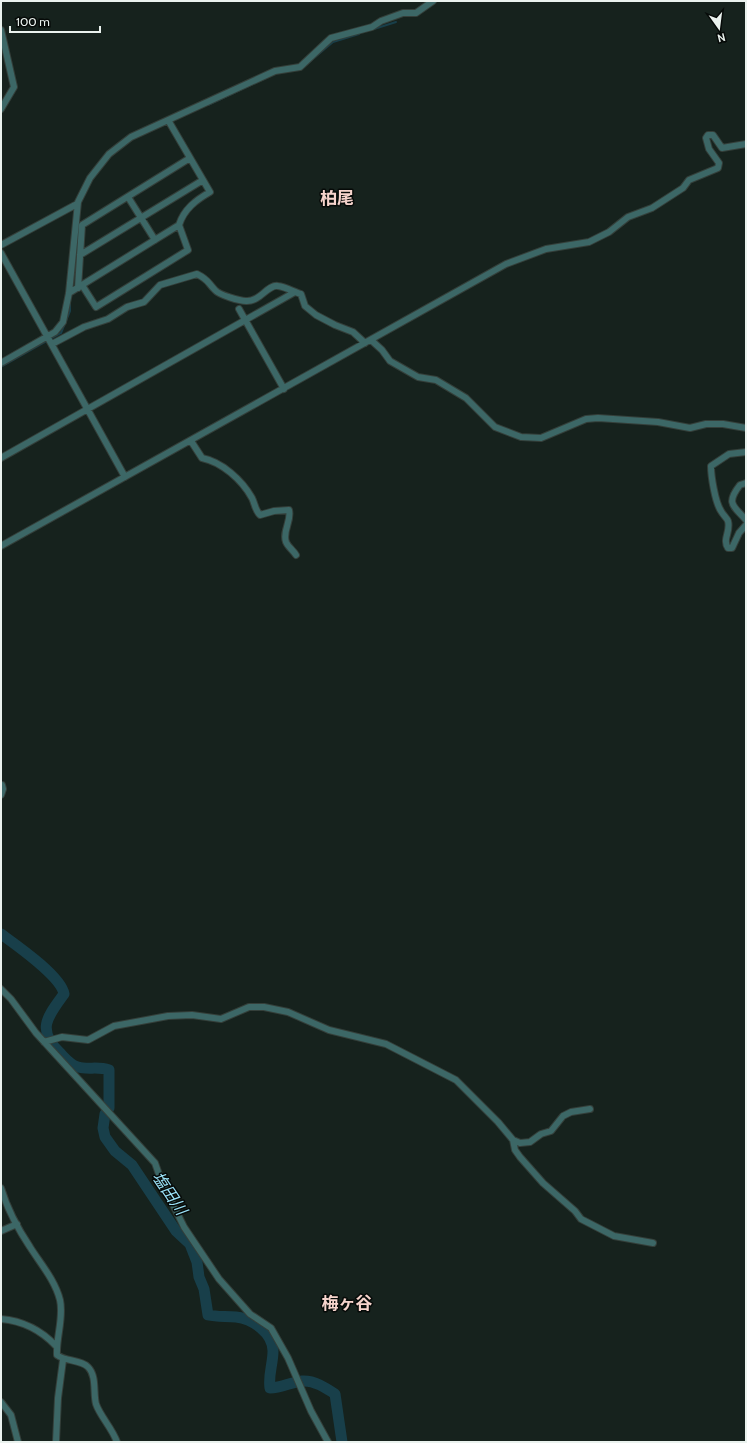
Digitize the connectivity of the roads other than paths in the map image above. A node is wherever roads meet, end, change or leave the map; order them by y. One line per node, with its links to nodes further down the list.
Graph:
1 (433, 1): 4 (street)
2 (1, 30): 3 (street)
3 (1, 109)
4 (168, 120): 6 (street); 9 (street)
5 (746, 144): 22 (street)
6 (190, 158): 7 (street); 8 (street)
7 (203, 180): 10 (street); 11 (street)
8 (128, 196): 10 (street); 15 (street)
9 (77, 204): 13 (street); 18 (street)
10 (141, 218): 12 (street); 15 (street)
11 (179, 225): 12 (street); 16 (street)
12 (154, 240): 16 (street)
13 (1, 245)
14 (1, 253): 21 (street)
15 (80, 255): 16 (street)
16 (80, 287): 18 (street)
17 (295, 292): 20 (street); 23 (street); 24 (street)
18 (69, 293): 21 (street)
19 (239, 309): 20 (street)
20 (245, 320): 26 (street); 27 (street)
21 (48, 336): 24 (street); 25 (street)
22 (371, 340): 23 (street); 28 (street)
23 (365, 343): 26 (street)
24 (52, 344): 27 (street)
25 (1, 363)
26 (284, 389): 29 (street)
27 (88, 409): 31 (street); 32 (street)
28 (746, 428)
29 (191, 441): 32 (street); 37 (street)
30 (746, 452): 35 (street)
31 (1, 458)
32 (125, 477): 36 (street)
33 (746, 484): 34 (street)
34 (746, 520)
35 (746, 525)
36 (1, 546)
37 (296, 555)
38 (2, 785): 39 (street)
39 (1, 795)
40 (1, 989): 41 (street)
41 (44, 1042): 43 (street); 55 (street)
42 (590, 1109): 43 (street)
43 (513, 1140): 47 (street)
44 (1, 1188): 45 (street)
45 (17, 1224): 46 (street); 49 (street)
46 (1, 1231)
47 (653, 1243)
48 (1, 1319): 49 (street)
49 (56, 1346): 50 (street)
50 (63, 1360): 53 (street); 54 (street)
51 (1, 1402): 52 (street)
52 (18, 1442)
53 (56, 1442)
54 (117, 1442)
55 (328, 1442)

